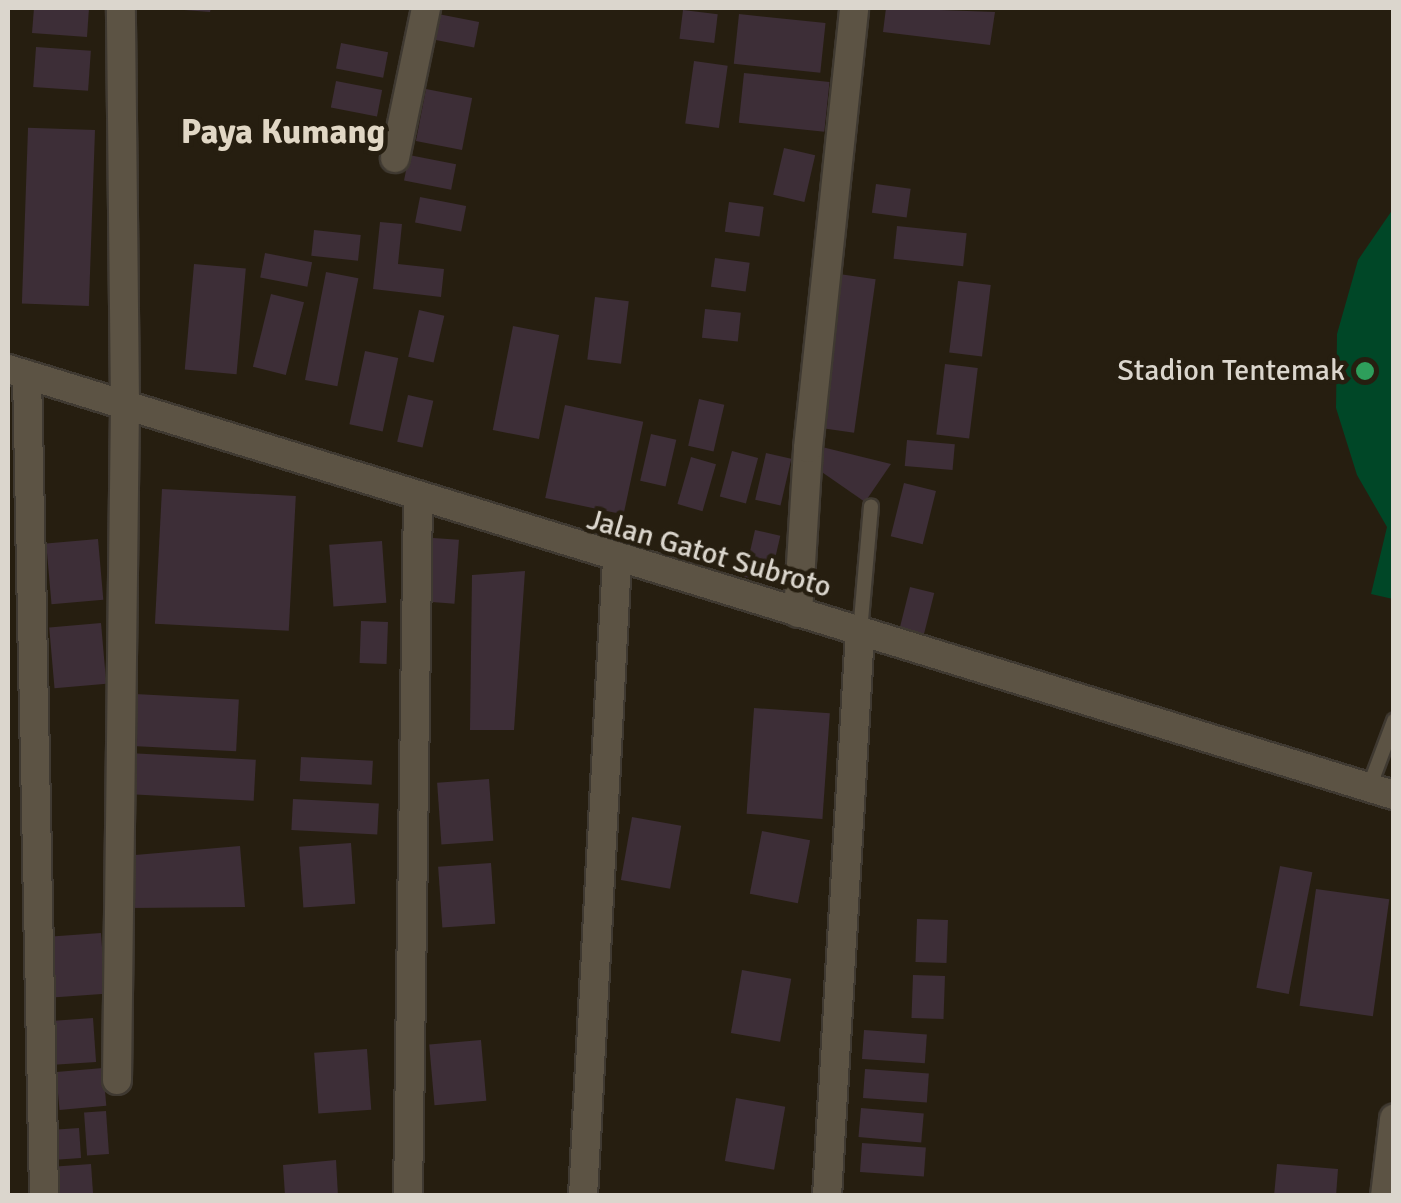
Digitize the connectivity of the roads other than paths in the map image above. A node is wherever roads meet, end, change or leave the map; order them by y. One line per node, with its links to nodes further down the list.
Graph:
1 (122, 8): 6 (street)
2 (426, 8): 4 (street)
3 (854, 8): 10 (street)
4 (395, 158)
5 (17, 372): 6 (street, Jalan Gatot Subroto); 16 (street)
6 (125, 403): 7 (street, Jalan Gatot Subroto); 14 (street)
7 (418, 500): 9 (street, Jalan Gatot Subroto); 17 (street)
8 (871, 506): 11 (lane)
9 (617, 560): 10 (street, Jalan Gatot Subroto); 18 (street)
10 (798, 614): 11 (street, Jalan Gatot Subroto)
11 (860, 632): 13 (street, Jalan Gatot Subroto); 19 (street)
12 (1394, 721): 13 (lane)
13 (1381, 791)
14 (117, 1080)
15 (1394, 1119): 20 (street)
16 (44, 1196)
17 (408, 1196)
18 (583, 1196)
19 (827, 1196)
20 (1386, 1196)

